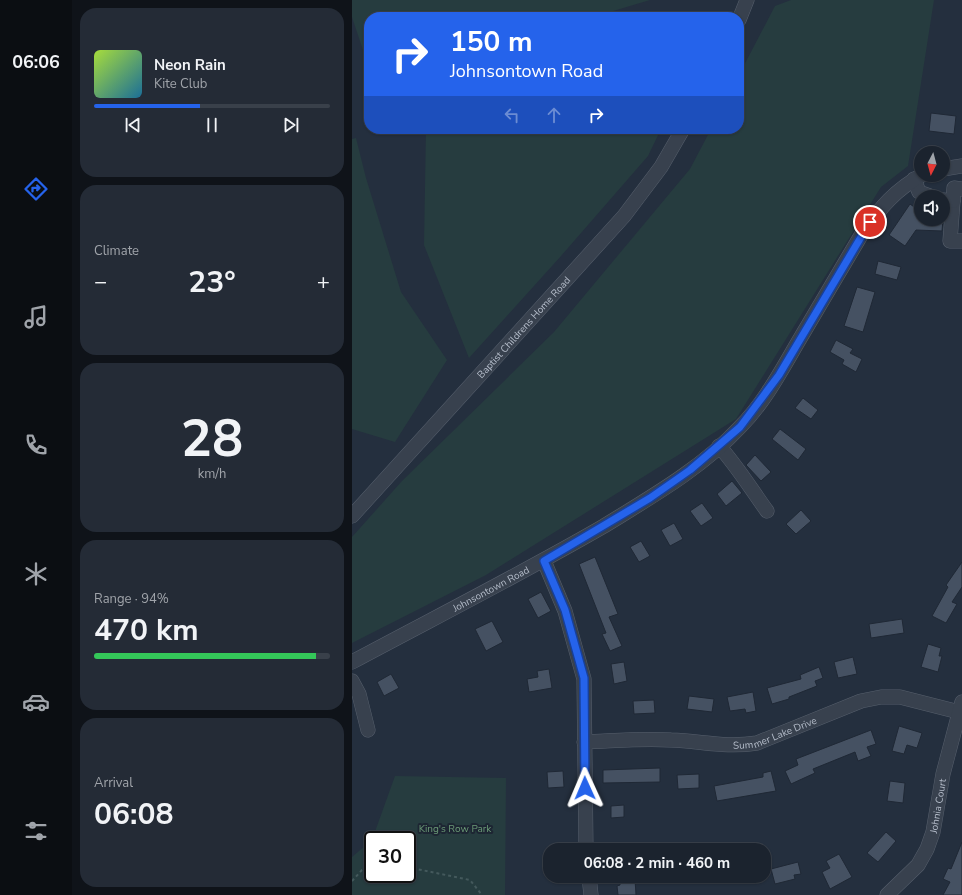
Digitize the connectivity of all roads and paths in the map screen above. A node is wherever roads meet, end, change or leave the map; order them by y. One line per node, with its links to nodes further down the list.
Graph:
1 (747, 0): 2 (street)
2 (742, 12)
3 (680, 134): 13 (street, Baptist Childrens Home Road)
4 (962, 166): 5 (street)
5 (950, 168)
6 (914, 180): 11 (street, Johnsontown Road)
7 (962, 189): 8 (street)
8 (950, 196)
9 (949, 226): 10 (street)
10 (962, 241)
11 (719, 446): 12 (street); 14 (street, Johnsontown Road)
12 (767, 511)
13 (352, 516)
14 (544, 561): 15 (street, Johnsontown Road); 19 (street)
15 (352, 662)
16 (352, 681): 18 (street)
17 (960, 707): 19 (street, Summer Lake Drive); 27 (street, Johnia Court)
18 (368, 730)
19 (584, 742): 20 (street)
20 (586, 843)
21 (364, 869): 23 (path)
22 (416, 869): 25 (path)
23 (352, 881)
24 (590, 883): 26 (street)
25 (482, 895)
26 (591, 895)
27 (887, 895)

